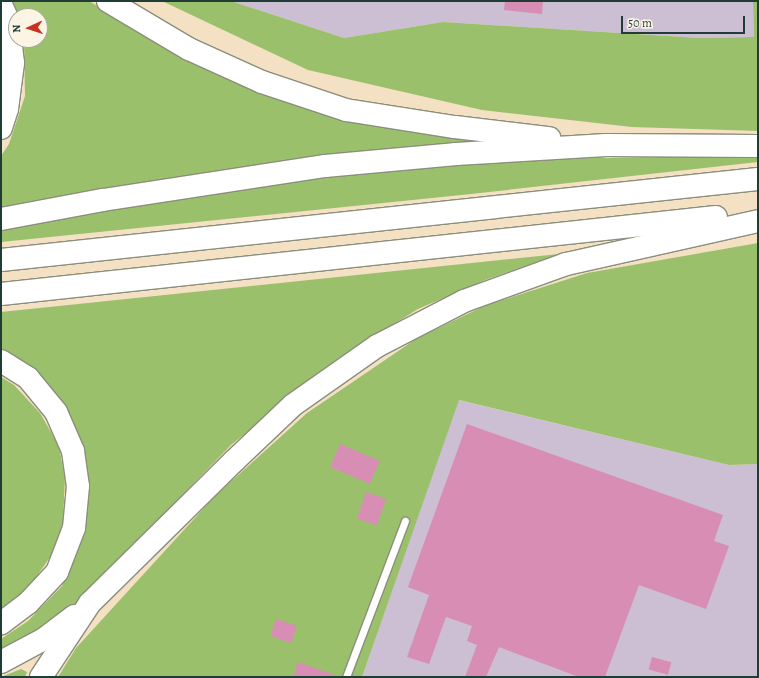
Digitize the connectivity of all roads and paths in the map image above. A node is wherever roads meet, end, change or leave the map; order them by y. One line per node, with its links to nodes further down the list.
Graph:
1 (108, 1): 4 (highway)
2 (1, 5): 3 (highway)
3 (1, 128)
4 (606, 145): 5 (highway); 8 (highway)
5 (758, 146)
6 (758, 179): 10 (highway)
7 (758, 213): 11 (highway)
8 (1, 219)
9 (758, 221): 14 (highway)
10 (1, 260)
11 (1, 294)
12 (1, 361): 15 (highway)
13 (405, 521): 18 (lane)
14 (90, 603): 16 (highway); 17 (highway)
15 (1, 623)
16 (1, 662)
17 (41, 677)
18 (346, 677)

